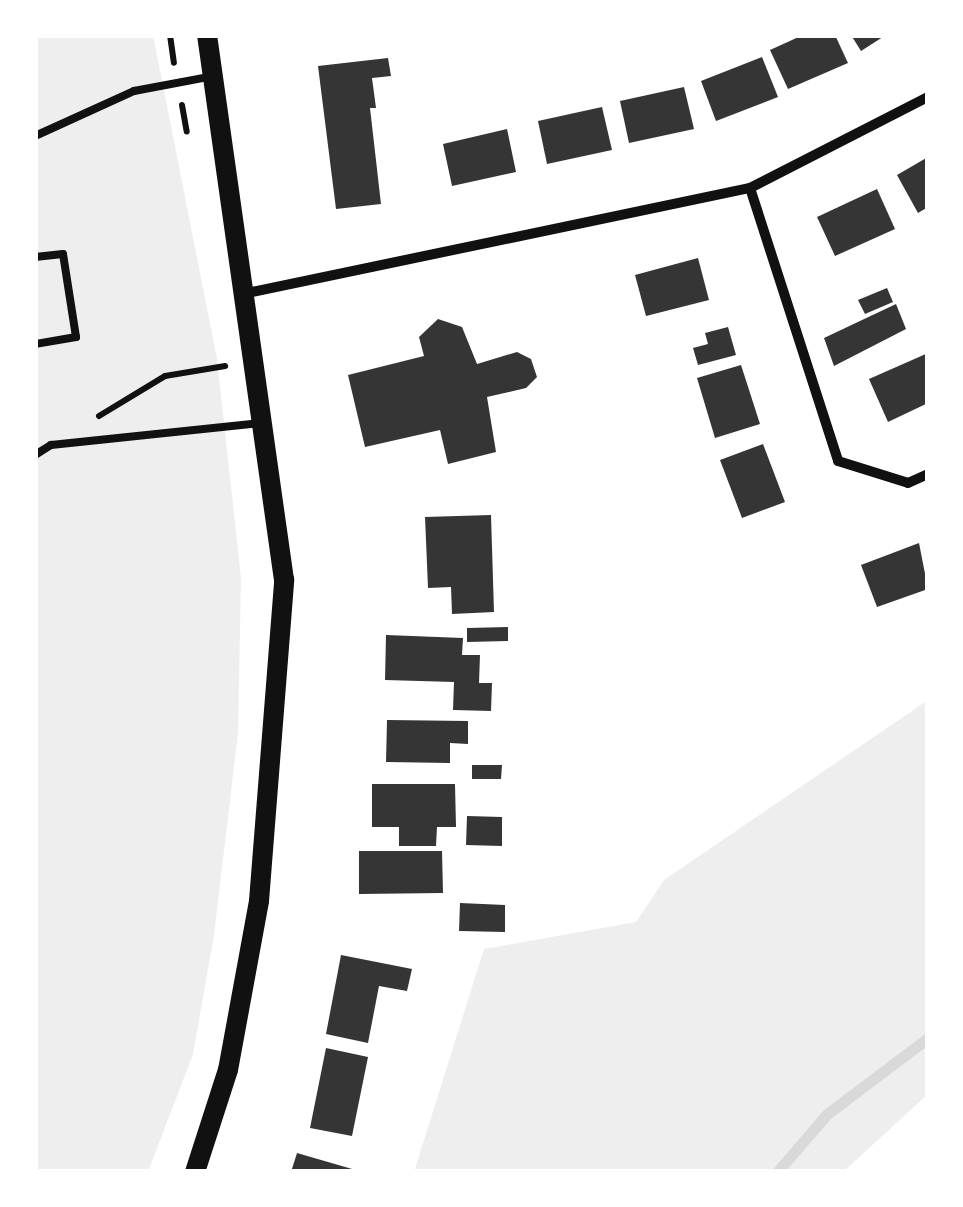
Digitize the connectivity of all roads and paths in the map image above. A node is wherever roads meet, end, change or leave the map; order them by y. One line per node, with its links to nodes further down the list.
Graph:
1 (207, 35): 2 (main road)
2 (213, 76): 4 (lane); 7 (main road)
3 (928, 97): 5 (street)
4 (35, 136)
5 (750, 188): 7 (street); 13 (street)
6 (35, 257): 8 (lane)
7 (247, 294): 9 (main road)
8 (35, 344)
9 (255, 358): 10 (main road); 11 (path)
10 (262, 423): 11 (lane); 14 (main road)
11 (51, 445): 12 (lane)
12 (35, 455)
13 (928, 474)
14 (194, 1172)

